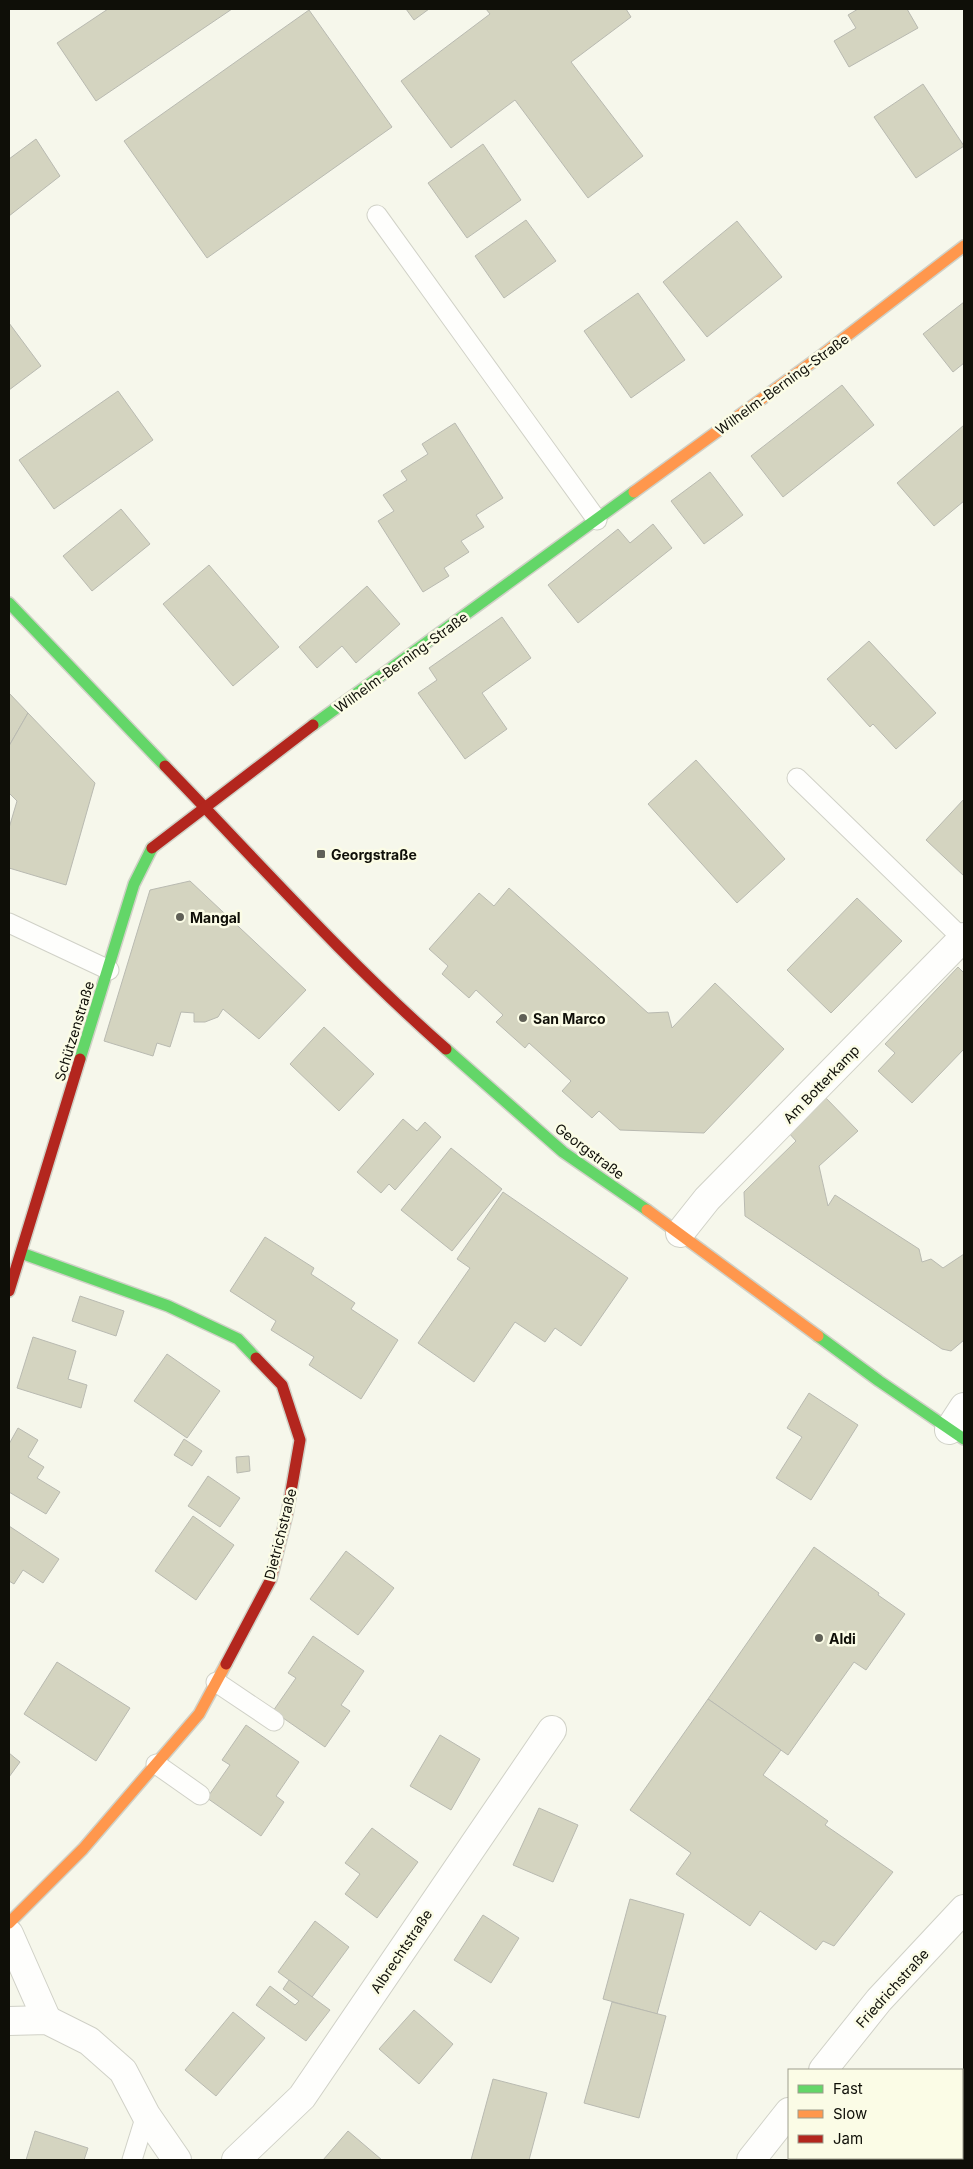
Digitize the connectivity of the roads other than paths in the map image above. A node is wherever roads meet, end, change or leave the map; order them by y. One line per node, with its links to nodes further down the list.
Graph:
1 (377, 215): 3 (lane)
2 (964, 246): 3 (street, Wilhelm-Berning-Straße)
3 (597, 520): 6 (street, Wilhelm-Berning-Straße)
4 (9, 603): 6 (street, Georgstraße)
5 (797, 778): 8 (lane)
6 (206, 806): 9 (street, Schützenstraße); 10 (street, Georgstraße)
7 (9, 923): 9 (lane)
8 (964, 938): 10 (street, Am Botterkamp)
9 (109, 970): 11 (street, Schützenstraße)
10 (680, 1233): 14 (street, Georgstraße)
11 (20, 1253): 12 (street, Schützenstraße); 15 (street, Dietrichstraße)
12 (9, 1291)
13 (964, 1407): 14 (street)
14 (957, 1434)
15 (216, 1682): 16 (lane); 18 (street, Dietrichstraße)
16 (274, 1721)
17 (552, 1730): 30 (street, Albrechtstraße)
18 (156, 1764): 19 (lane); 21 (street, Dietrichstraße)
19 (200, 1795)
20 (964, 1909): 25 (street, Friedrichstraße)
21 (9, 1923)
22 (9, 1934): 23 (street)
23 (47, 2020): 24 (street); 27 (street)
24 (9, 2021)
25 (824, 2069)
26 (788, 2113): 31 (street)
27 (146, 2115): 28 (lane); 29 (street)
28 (132, 2160)
29 (177, 2160)
30 (236, 2160)
31 (751, 2160)

